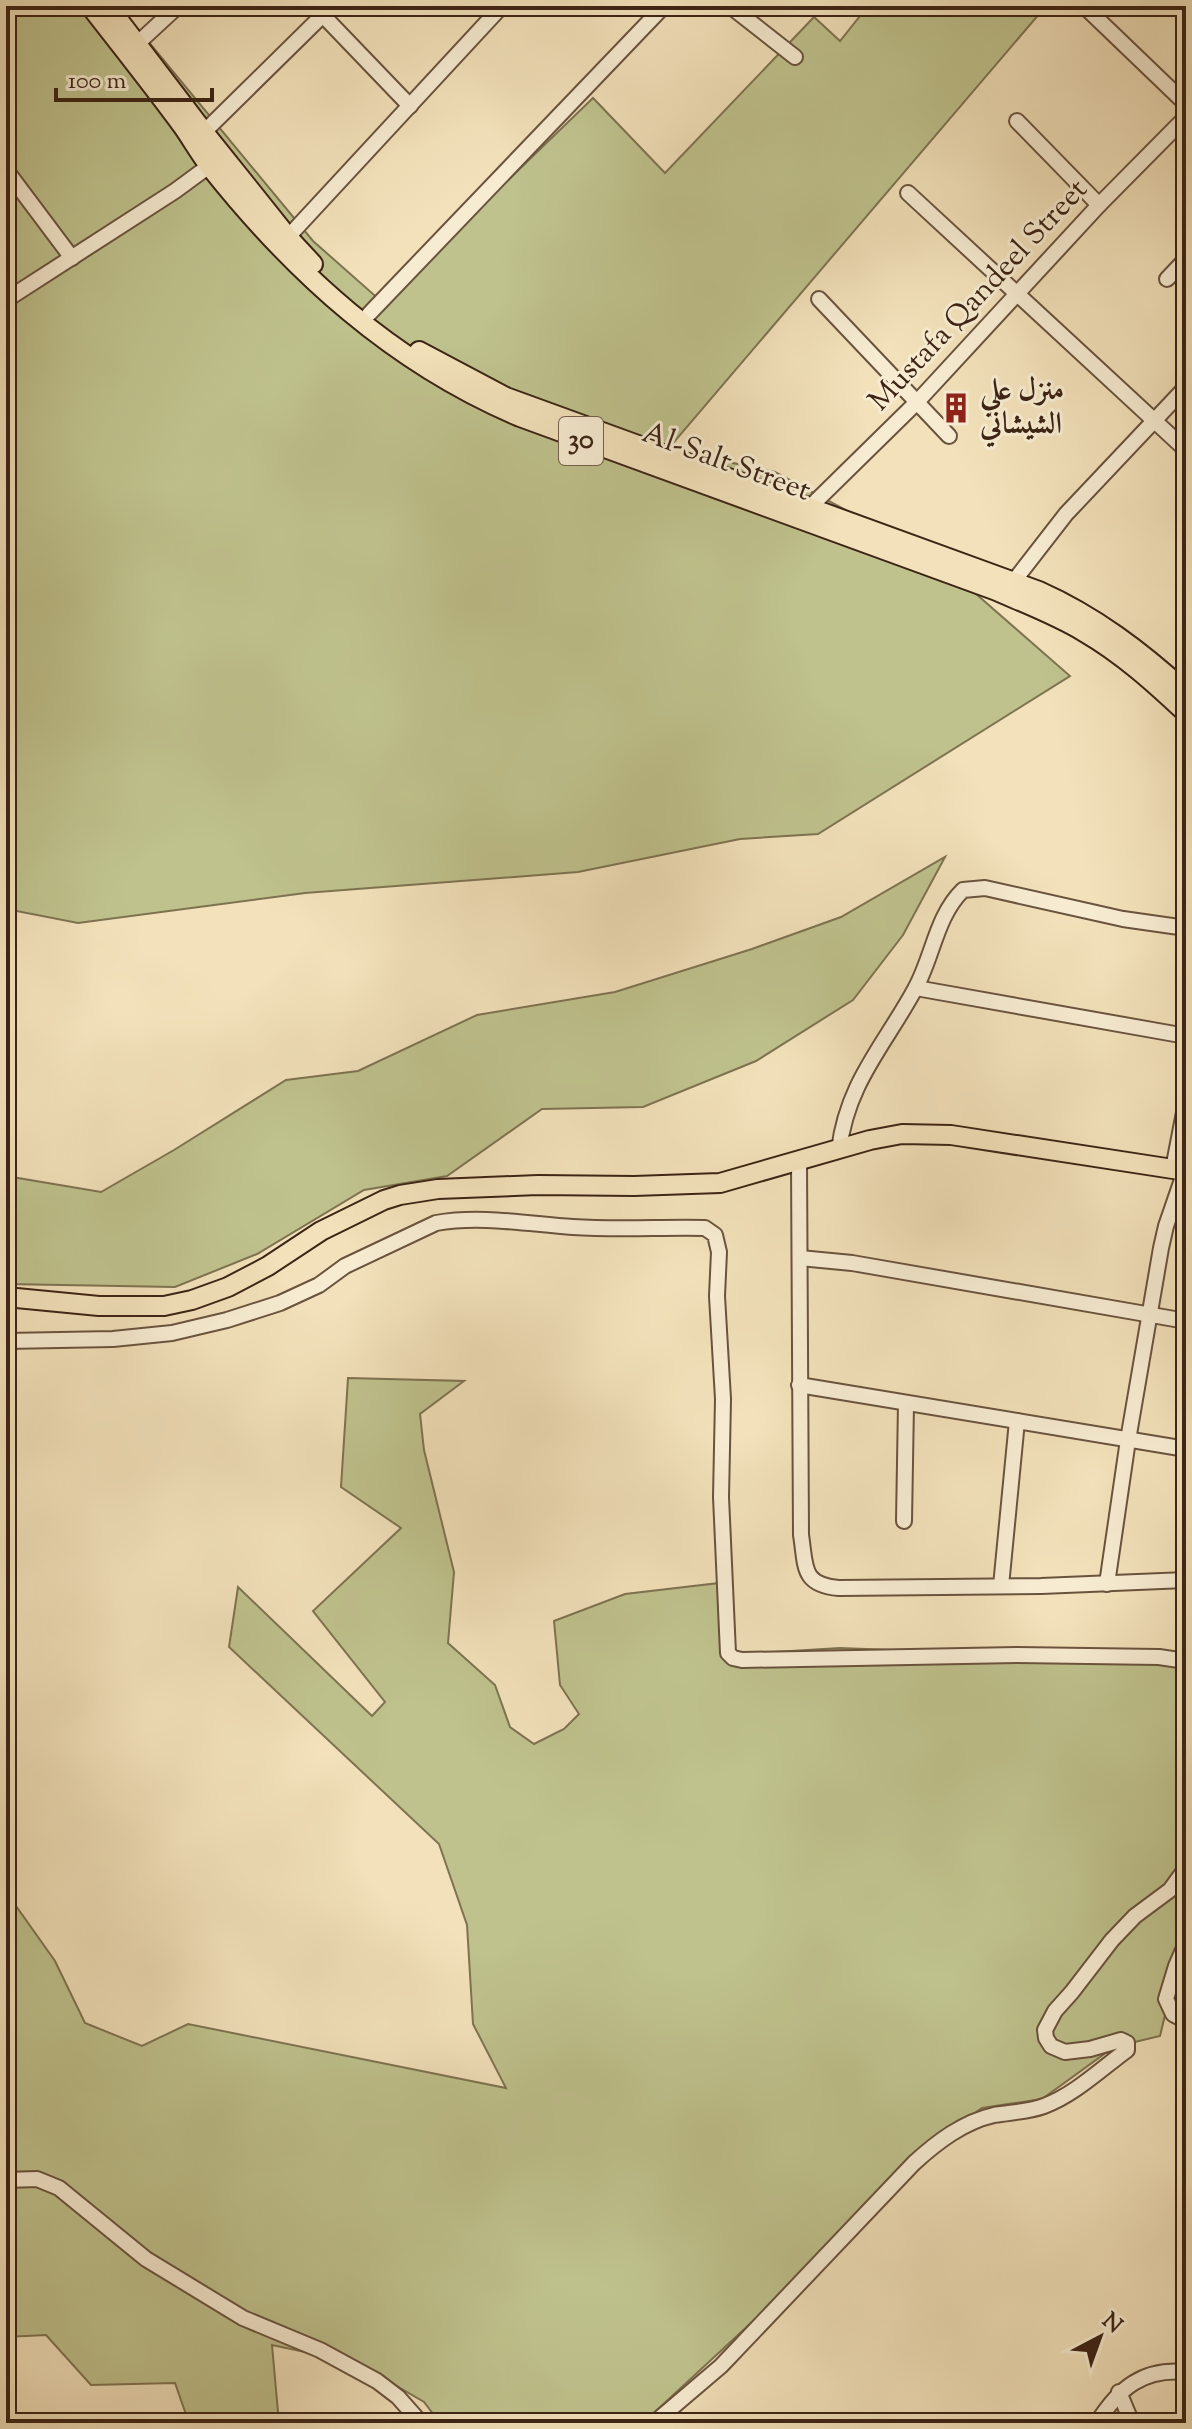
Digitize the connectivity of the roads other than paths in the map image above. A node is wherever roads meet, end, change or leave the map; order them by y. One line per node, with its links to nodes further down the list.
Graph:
1 (90, 6): 16 (main road, Al-Salt Street / 30)
2 (108, 6): 9 (main road, Al-Salt Street / 30)
3 (178, 6): 9 (street)
4 (502, 6): 12 (street)
5 (664, 6): 27 (street)
6 (730, 6): 10 (street)
7 (1084, 6): 11 (street)
8 (323, 9): 12 (street); 15 (street)
9 (138, 43): 15 (main road, Al-Salt Street / 30)
10 (795, 57)
11 (1186, 104)
12 (410, 106): 20 (street)
13 (1186, 117): 19 (street, Mustafa Qandeel Street)
14 (1017, 121): 19 (street)
15 (204, 132): 20 (main road, Al-Salt Street / 30)
16 (209, 166): 21 (street); 36 (main road, Al-Salt Street / 30)
17 (6, 170): 21 (street)
18 (908, 193): 24 (street)
19 (1099, 205): 24 (street, Mustafa Qandeel Street)
20 (288, 237): 27 (main road, Al-Salt Street / 30)
21 (72, 258): 26 (street)
22 (1186, 259): 23 (street)
23 (1167, 279)
24 (1018, 295): 29 (street, Mustafa Qandeel Street); 30 (street)
25 (819, 299): 29 (street)
26 (6, 300)
27 (369, 314): 33 (main road, Al-Salt Street / 30)
28 (1186, 387): 30 (street)
29 (917, 402): 31 (street); 33 (street, Mustafa Qandeel Street)
30 (1154, 419): 32 (street); 34 (street)
31 (949, 436)
32 (1186, 450)
33 (808, 509): 34 (main road, Al-Salt Street / 30)
34 (1014, 581): 35 (main road, Al-Salt Street / 30)
35 (1186, 692)
36 (1186, 713)
37 (1186, 928): 38 (street)
38 (916, 988): 39 (street); 41 (street)
39 (1186, 1036)
40 (1186, 1102): 43 (street)
41 (839, 1150): 42 (main road); 43 (main road)
42 (799, 1161): 44 (street); 45 (main road)
43 (1181, 1170): 46 (street)
44 (800, 1258): 46 (street); 49 (street)
45 (6, 1297)
46 (1150, 1313): 47 (street); 52 (street)
47 (1186, 1321)
48 (6, 1341): 58 (street)
49 (799, 1385): 50 (street); 57 (street)
50 (906, 1404): 51 (street); 54 (street)
51 (1017, 1421): 52 (street); 57 (street)
52 (1128, 1440): 53 (street); 56 (street)
53 (1186, 1449)
54 (904, 1521)
55 (1186, 1580): 56 (street)
56 (1107, 1584): 57 (street)
57 (1001, 1586)
58 (1186, 1661)
59 (1186, 1868): 66 (street)
60 (1186, 1943): 61 (street)
61 (1185, 2020)
62 (6, 2180): 65 (street)
63 (1186, 2372): 64 (street)
64 (1119, 2392): 67 (street); 68 (street)
65 (421, 2423)
66 (654, 2423)
67 (1097, 2423)
68 (1132, 2423)

